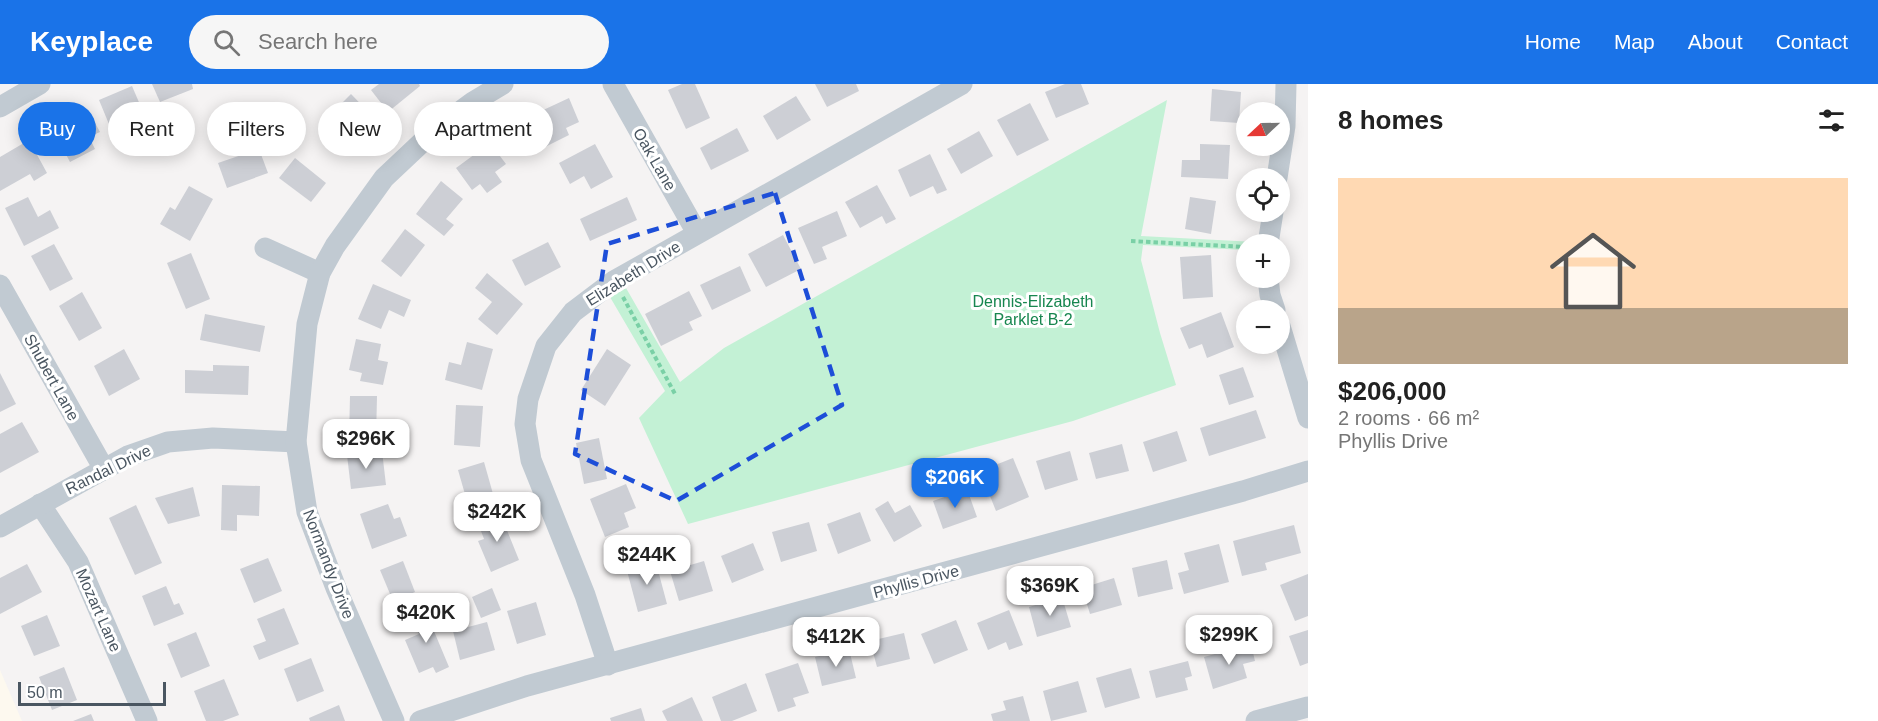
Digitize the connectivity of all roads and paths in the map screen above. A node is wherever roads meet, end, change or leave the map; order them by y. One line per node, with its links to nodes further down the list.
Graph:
1 (40, 84): 6 (street)
2 (503, 84): 12 (street, Normandy Drive)
3 (613, 84): 8 (street, Oak Lane)
4 (962, 84): 8 (street, Elizabeth Drive)
5 (1286, 84): 7 (street)
6 (0, 107)
7 (1279, 168)
8 (698, 233): 13 (street, Elizabeth Drive)
9 (1131, 241): 10 (path)
10 (1236, 246)
11 (265, 248): 12 (street)
12 (320, 273): 19 (street, Normandy Drive)
13 (614, 281): 17 (path); 24 (street, Elizabeth Drive)
14 (0, 285): 20 (street, Shubert Lane)
15 (1290, 354): 16 (street)
16 (1304, 393): 18 (street)
17 (675, 394)
18 (1308, 418)
19 (296, 442): 20 (street, Randal Drive); 27 (street, Normandy Drive)
20 (104, 469): 22 (street, Randal Drive)
21 (1308, 471): 24 (street, Phyllis Drive)
22 (40, 504): 23 (street, Randal Drive); 26 (street, Mozart Lane)
23 (0, 527)
24 (608, 664): 28 (street, Phyllis Drive)
25 (1308, 707): 29 (street)
26 (147, 721)
27 (394, 721)
28 (420, 721)
29 (1256, 721)

